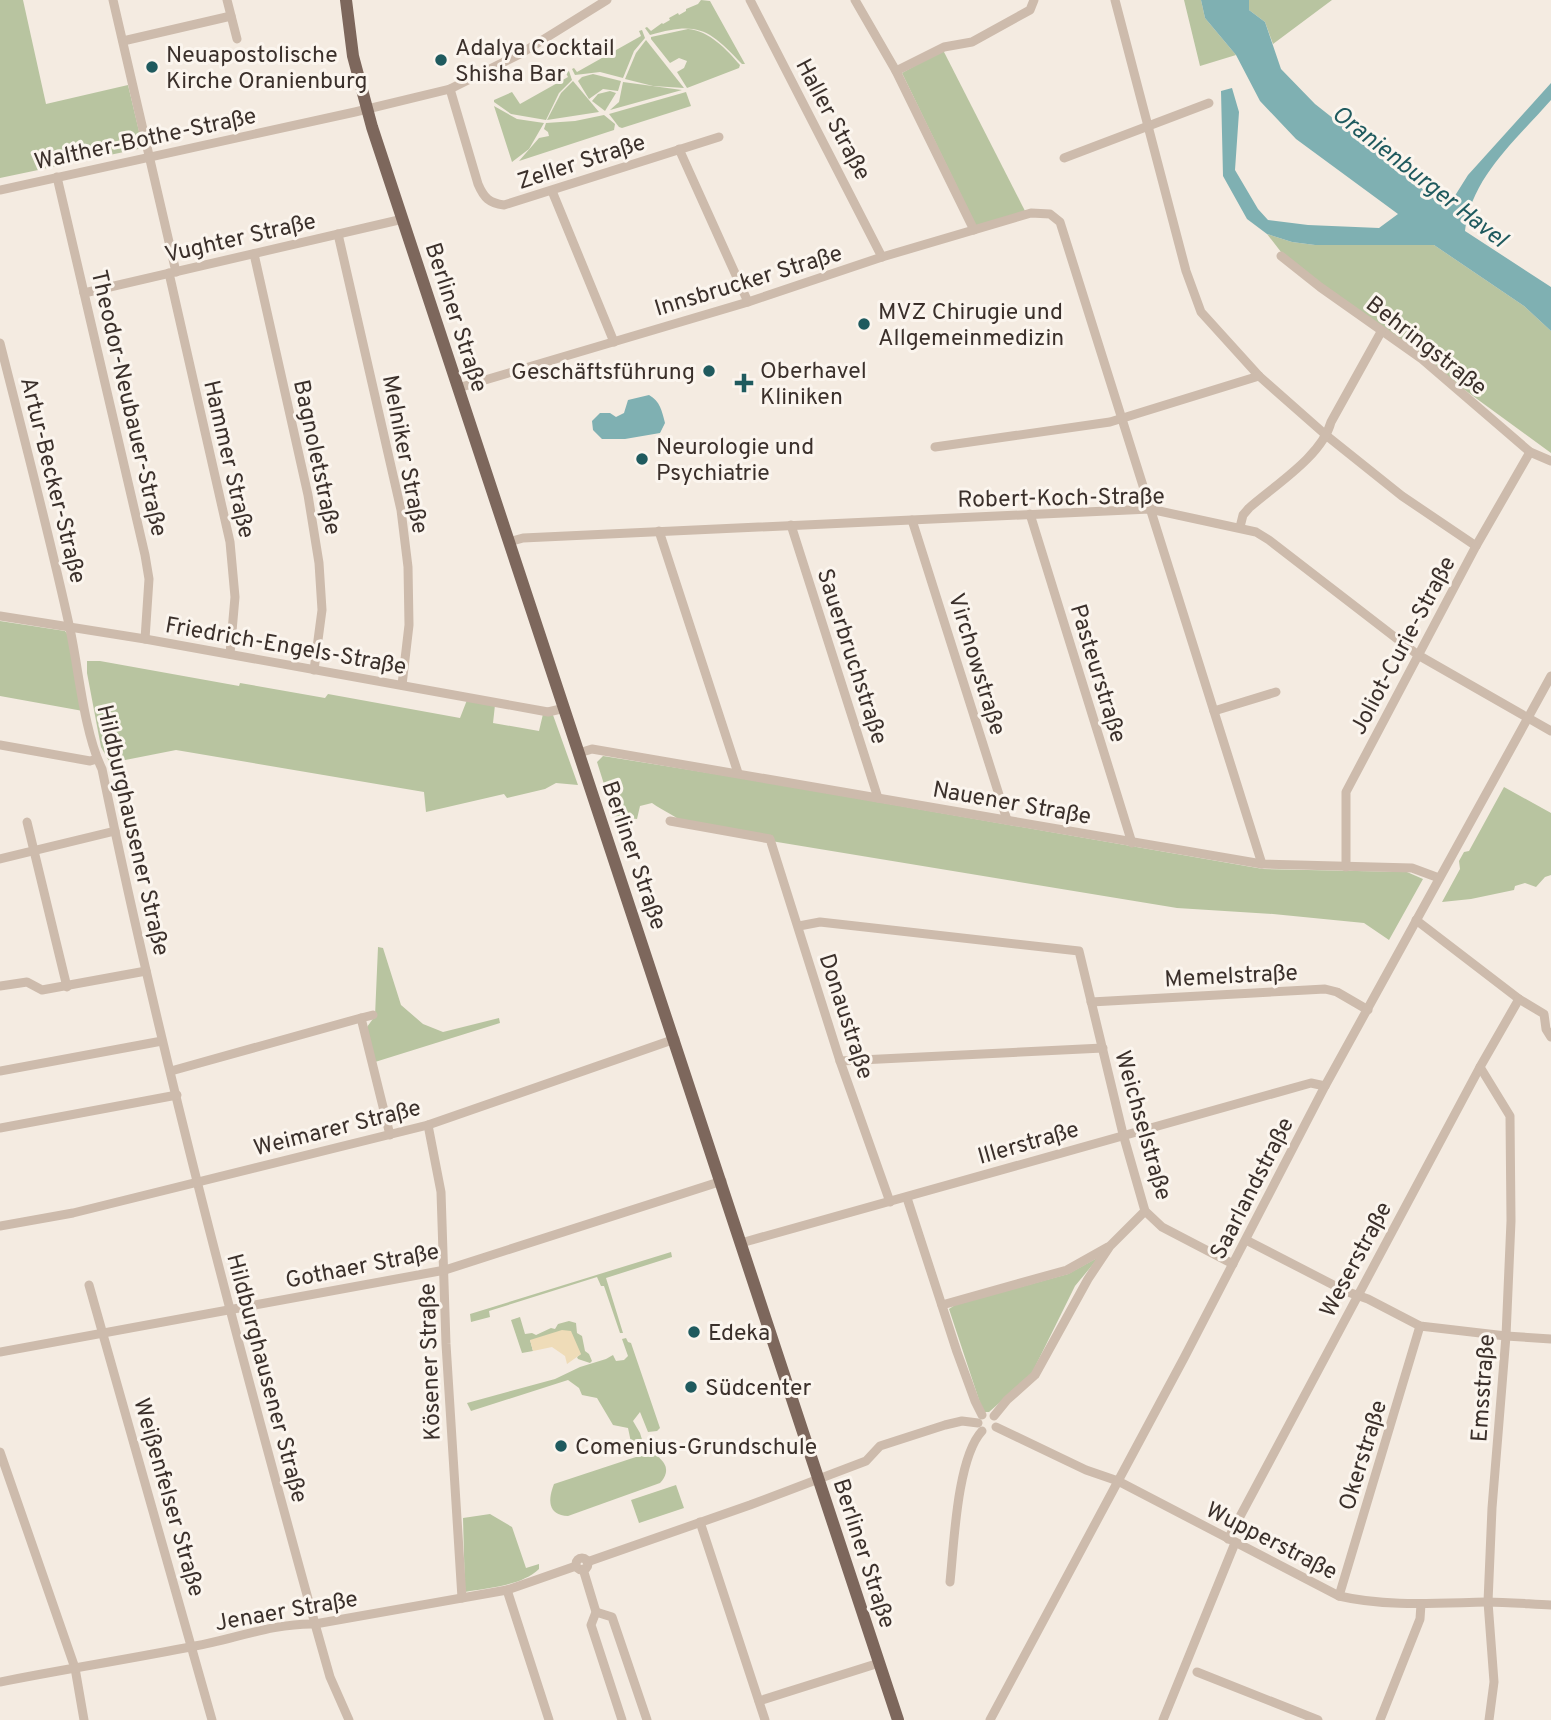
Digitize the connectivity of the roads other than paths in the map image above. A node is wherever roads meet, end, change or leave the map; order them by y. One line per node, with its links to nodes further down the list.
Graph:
1 (113, 0): 11 (street, Hammer Straße)
2 (228, 0): 9 (street)
3 (346, 0): 15 (main road, Berliner Straße)
4 (607, 0): 13 (street, Walther-Bothe-Straße)
5 (750, 0): 29 (street, Haller Straße)
6 (856, 0): 12 (street)
7 (1034, 0): 12 (street)
8 (1115, 0): 16 (street)
9 (231, 16): 10 (street); 11 (street)
10 (237, 39)
11 (124, 41): 19 (street, Hammer Straße)
12 (896, 72): 25 (street)
13 (450, 89): 15 (street, Walther-Bothe-Straße); 23 (street, Zeller Straße)
14 (1209, 103): 16 (street)
15 (366, 109): 19 (street, Walther-Bothe-Straße); 24 (main road, Berliner Straße)
16 (1148, 127): 20 (street); 36 (street)
17 (719, 137): 18 (street, Zeller Straße)
18 (679, 149): 23 (street, Zeller Straße); 32 (street, Zeller Straße)
19 (151, 157): 21 (street, Walther-Bothe-Straße); 30 (street, Hammer Straße)
20 (1064, 158)
21 (57, 177): 22 (street, Walther-Bothe-Straße); 31 (street, Theodor-Neubauer-Straße)
22 (0, 190)
23 (552, 191): 35 (street)
24 (403, 219): 26 (street, Vughter Straße); 37 (main road, Berliner Straße)
25 (974, 230): 29 (street, Innsbrucker Straße); 38 (street, Innsbrucker Straße)
26 (338, 234): 27 (street, Vughter Straße); 58 (street, Melniker Straße)
27 (254, 254): 30 (street, Vughter Straße); 56 (street, Bagnoletstraße)
28 (1281, 256): 33 (street, Behringstraße)
29 (883, 257): 32 (street, Innsbrucker Straße)
30 (172, 273): 31 (street, Vughter Straße); 54 (street, Hammer Straße)
31 (85, 293): 53 (street, Theodor-Neubauer-Straße)
32 (748, 302): 35 (street, Innsbrucker Straße)
33 (1381, 332): 39 (street); 41 (street, Behringstraße)
34 (0, 342): 52 (street, Artur-Becker-Straße)
35 (614, 342): 37 (street, Innsbrucker Straße)
36 (1259, 376): 38 (street); 39 (street)
37 (458, 388): 49 (main road, Berliner Straße)
38 (1122, 419): 40 (street); 43 (street)
39 (1327, 436): 47 (street); 50 (street)
40 (935, 447)
41 (1530, 452): 42 (street, Behringstraße); 50 (street, Joliot-Curie-Straße)
42 (1551, 461)
43 (1150, 509): 44 (street, Robert-Koch-Straße); 47 (street, Robert-Koch-Straße); 61 (street)
44 (1030, 514): 45 (street, Robert-Koch-Straße); 73 (street, Pasteurstraße)
45 (912, 520): 46 (street, Robert-Koch-Straße); 69 (street, Virchowstraße)
46 (791, 525): 48 (street, Robert-Koch-Straße); 68 (street, Sauerbruchstraße)
47 (1240, 527): 55 (street, Robert-Koch-Straße)
48 (659, 531): 49 (street, Robert-Koch-Straße); 67 (street)
49 (509, 542): 60 (main road, Berliner Straße)
50 (1476, 546): 55 (street, Joliot-Curie-Straße)
51 (0, 616): 52 (street, Friedrich-Engels-Straße)
52 (70, 627): 53 (street, Friedrich-Engels-Straße); 66 (street, Hildburghausener Straße)
53 (145, 639): 54 (street, Friedrich-Engels-Straße)
54 (230, 654): 56 (street, Friedrich-Engels-Straße)
55 (1418, 655): 62 (street, Robert-Koch-Straße); 77 (street, Joliot-Curie-Straße)
56 (314, 670): 58 (street, Friedrich-Engels-Straße)
57 (1551, 676): 62 (street, Saarlandstraße)
58 (402, 685): 60 (street, Friedrich-Engels-Straße)
59 (1276, 692): 61 (street)
60 (565, 708): 65 (main road, Berliner Straße)
61 (1214, 711): 76 (street)
62 (1527, 719): 63 (street, Robert-Koch-Straße); 78 (street, Saarlandstraße)
63 (1551, 731)
64 (0, 745): 66 (street)
65 (579, 753): 67 (street, Nauener Straße); 91 (main road, Berliner Straße)
66 (97, 759): 72 (street, Hildburghausener Straße)
67 (737, 773): 68 (street, Nauener Straße)
68 (878, 798): 69 (street, Nauener Straße)
69 (1007, 820): 73 (street, Nauener Straße)
70 (670, 821): 80 (street, Donaustraße)
71 (27, 822): 74 (street)
72 (115, 831): 74 (street); 81 (street, Hildburghausener Straße)
73 (1132, 843): 76 (street, Nauener Straße)
74 (34, 851): 75 (street); 83 (street)
75 (0, 859)
76 (1262, 864): 77 (street, Nauener Straße)
77 (1346, 867): 78 (street, Nauener Straße)
78 (1439, 878): 79 (street, Saarlandstraße)
79 (1416, 920): 84 (street); 86 (street, Saarlandstraße)
80 (799, 926): 85 (street, Weichselstraße); 94 (street, Donaustraße)
81 (146, 971): 83 (street); 92 (street, Hildburghausener Straße)
82 (0, 986): 83 (street)
83 (67, 987)
84 (1519, 999): 88 (street); 95 (street, Weserstraße)
85 (1091, 1002): 86 (street, Memelstraße); 93 (street, Weichselstraße)
86 (1368, 1010): 98 (street, Saarlandstraße)
87 (373, 1015): 89 (street)
88 (1548, 1015): 90 (street)
89 (361, 1018): 97 (street); 103 (street)
90 (1551, 1037)
91 (675, 1039): 100 (street, Weimarer Straße); 104 (main road, Berliner Straße)
92 (162, 1041): 96 (street); 97 (street, Hildburghausener Straße)
93 (1103, 1048): 94 (street); 102 (street, Weichselstraße)
94 (840, 1061): 107 (street, Donaustraße)
95 (1480, 1068): 116 (street, Weserstraße); 121 (street, Emsstraße)
96 (0, 1071)
97 (171, 1071): 99 (street, Hildburghausener Straße)
98 (1325, 1086): 102 (street, Illerstraße); 110 (street, Saarlandstraße)
99 (177, 1095): 101 (street); 105 (street, Hildburghausener Straße)
100 (428, 1125): 103 (street, Weimarer Straße); 114 (street, Kösener Straße)
101 (0, 1128)
102 (1123, 1134): 106 (street, Illerstraße); 108 (street, Weichselstraße)
103 (390, 1135): 105 (street, Weimarer Straße)
104 (722, 1181): 111 (main road, Berliner Straße); 114 (street, Gothaer Straße)
105 (197, 1182): 109 (street, Weimarer Straße); 118 (street, Hildburghausener Straße)
106 (907, 1198): 107 (street, Illerstraße); 117 (street)
107 (890, 1202): 111 (street, Illerstraße)
108 (1145, 1211): 112 (street); 113 (street, Weichselstraße)
109 (0, 1226)
110 (1246, 1240): 113 (street, Saarlandstraße); 116 (street)
111 (741, 1243): 128 (main road, Berliner Straße)
112 (1110, 1246): 117 (street); 124 (street)
113 (1233, 1264): 129 (street, Saarlandstraße)
114 (445, 1270): 118 (street, Gothaer Straße); 136 (street, Kösener Straße)
115 (89, 1285): 120 (street, Weißenfelser Straße)
116 (1357, 1296): 119 (street); 131 (street, Weserstraße)
117 (942, 1306): 125 (street)
118 (230, 1309): 120 (street, Gothaer Straße); 141 (street, Hildburghausener Straße)
119 (1420, 1326): 121 (street); 135 (street, Okerstraße)
120 (103, 1334): 123 (street, Gothaer Straße); 142 (street, Weißenfelser Straße)
121 (1506, 1336): 122 (street); 137 (street, Emsstraße)
122 (1551, 1339)
123 (0, 1352)
124 (993, 1416): 125 (street); 126 (street)
125 (981, 1423): 126 (street); 128 (street); 133 (street)
126 (996, 1427): 129 (street, Wupperstraße)
127 (0, 1452): 144 (street)
128 (818, 1479): 130 (street, Jenaer Straße); 143 (main road, Berliner Straße)
129 (1118, 1482): 131 (street, Wupperstraße); 157 (street, Saarlandstraße)
130 (700, 1522): 132 (street, Jenaer Straße); 147 (street)
131 (1232, 1541): 135 (street, Wupperstraße); 158 (street, Weserstraße)
132 (582, 1565): 134 (street, Jenaer Straße); 140 (street)
133 (950, 1582)
134 (507, 1590): 136 (street, Jenaer Straße); 152 (street)
135 (1339, 1596): 138 (street, Wupperstraße)
136 (461, 1598): 141 (street, Jenaer Straße)
137 (1488, 1602): 138 (street, Wupperstraße); 139 (street, Wupperstraße); 162 (street, Emsstraße)
138 (1421, 1604): 161 (street)
139 (1551, 1605)
140 (596, 1612): 153 (street); 154 (street)
141 (315, 1624): 142 (street, Jenaer Straße); 151 (street, Hildburghausener Straße)
142 (193, 1647): 144 (street, Jenaer Straße); 150 (street, Weißenfelser Straße)
143 (879, 1662): 147 (street); 156 (main road, Berliner Straße)
144 (75, 1668): 146 (street, Jenaer Straße); 149 (street)
145 (1197, 1672): 148 (street)
146 (0, 1682)
147 (759, 1701): 155 (street)
148 (1292, 1710): 159 (street); 160 (street)
149 (84, 1720)
150 (212, 1720)
151 (349, 1720)
152 (550, 1720)
153 (622, 1720)
154 (647, 1720)
155 (765, 1720)
156 (898, 1720)
157 (990, 1720)
158 (1163, 1720)
159 (1287, 1720)
160 (1318, 1720)
161 (1380, 1720)
162 (1489, 1720)

